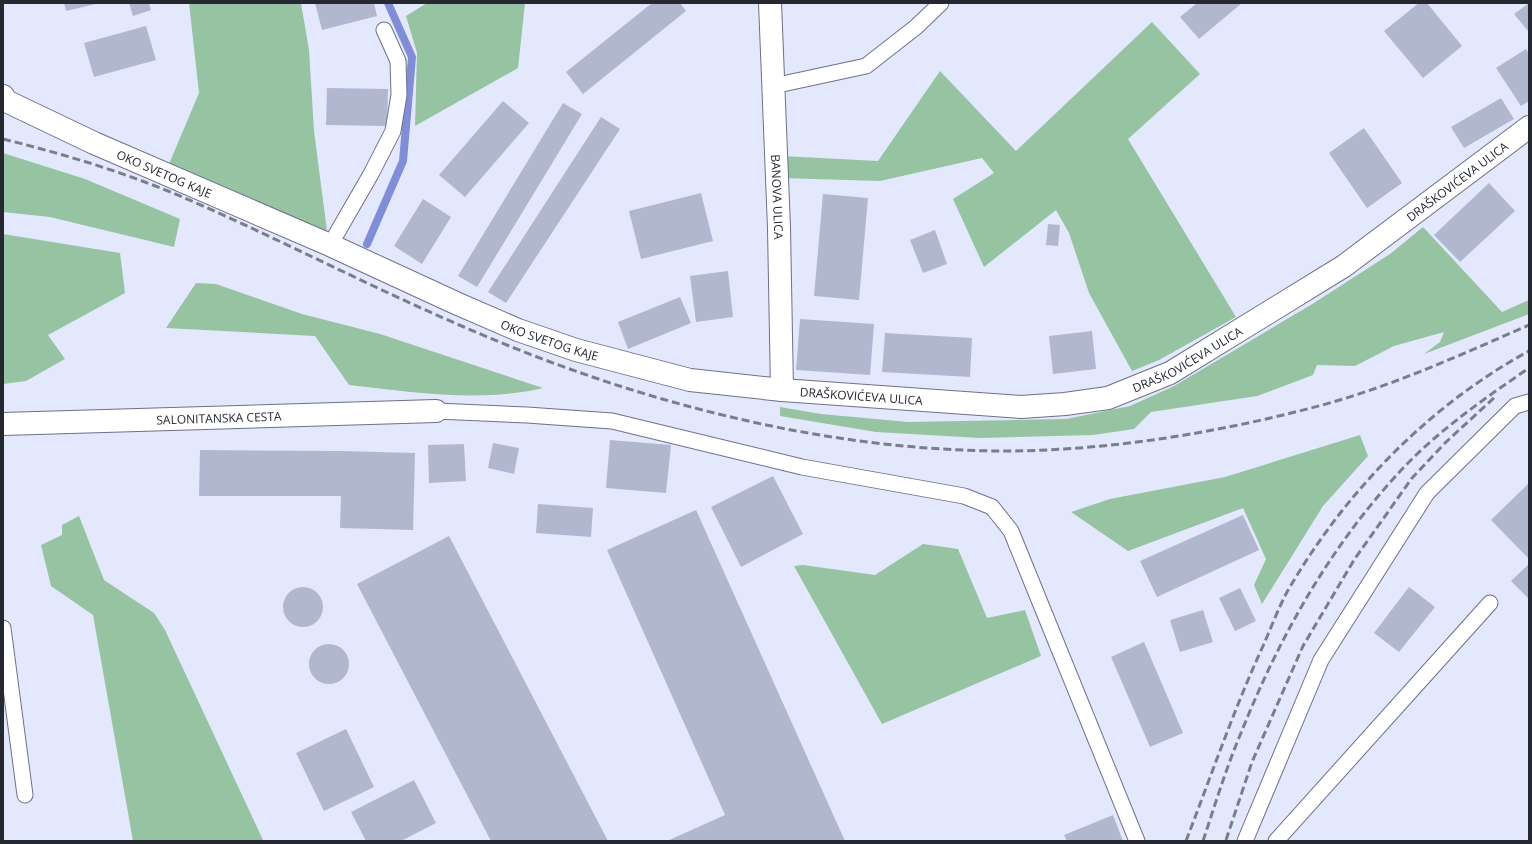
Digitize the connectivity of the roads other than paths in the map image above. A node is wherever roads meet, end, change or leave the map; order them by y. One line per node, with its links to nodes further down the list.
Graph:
1 (770, 3): 4 (street, BANOVA ULICA)
2 (940, 3): 4 (lane)
3 (384, 30): 7 (lane)
4 (773, 86): 8 (street, BANOVA ULICA)
5 (3, 96): 7 (street, OKO SVETOG KAJE)
6 (1529, 127): 8 (street, DRAŠKOVIĆEVA ULICA)
7 (330, 245): 8 (street, OKO SVETOG KAJE)
8 (782, 390)
9 (1529, 402): 16 (lane)
10 (436, 412): 11 (street, SALONITANSKA CESTA); 15 (lane)
11 (3, 424)
12 (1490, 603): 17 (lane)
13 (3, 628): 14 (lane)
14 (25, 795)
15 (1137, 841)
16 (1245, 841)
17 (1276, 841)

